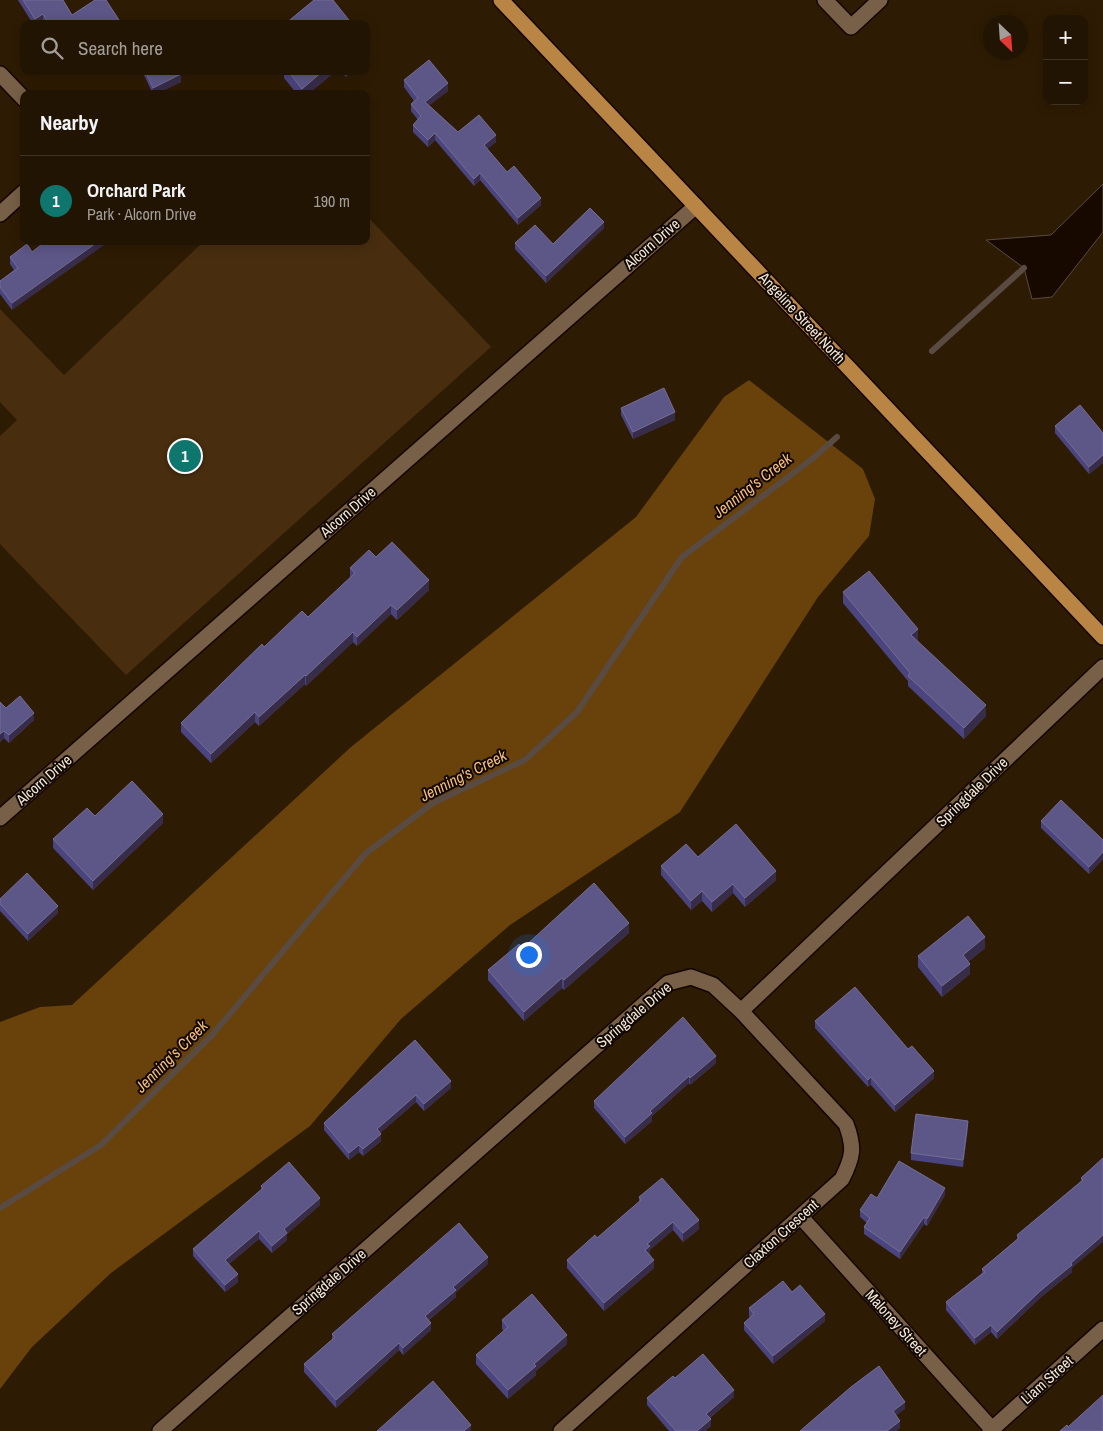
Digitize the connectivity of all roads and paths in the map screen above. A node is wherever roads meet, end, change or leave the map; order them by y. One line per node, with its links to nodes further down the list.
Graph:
1 (501, 0): 7 (main road, Angeline Street North)
2 (825, 0): 3 (street)
3 (880, 0)
4 (0, 74): 5 (street)
5 (20, 95)
6 (20, 196): 8 (street)
7 (696, 206): 9 (main road, Angeline Street North); 11 (street, Alcorn Drive)
8 (0, 214)
9 (1103, 637)
10 (1103, 667): 12 (street, Springdale Drive)
11 (0, 818)
12 (741, 1011): 13 (street, Claxton Crescent); 16 (street, Springdale Drive)
13 (801, 1217): 15 (street, Maloney Street); 17 (street, Claxton Crescent)
14 (1103, 1329): 15 (street, Liam Street)
15 (991, 1430)
16 (160, 1431)
17 (560, 1431)

